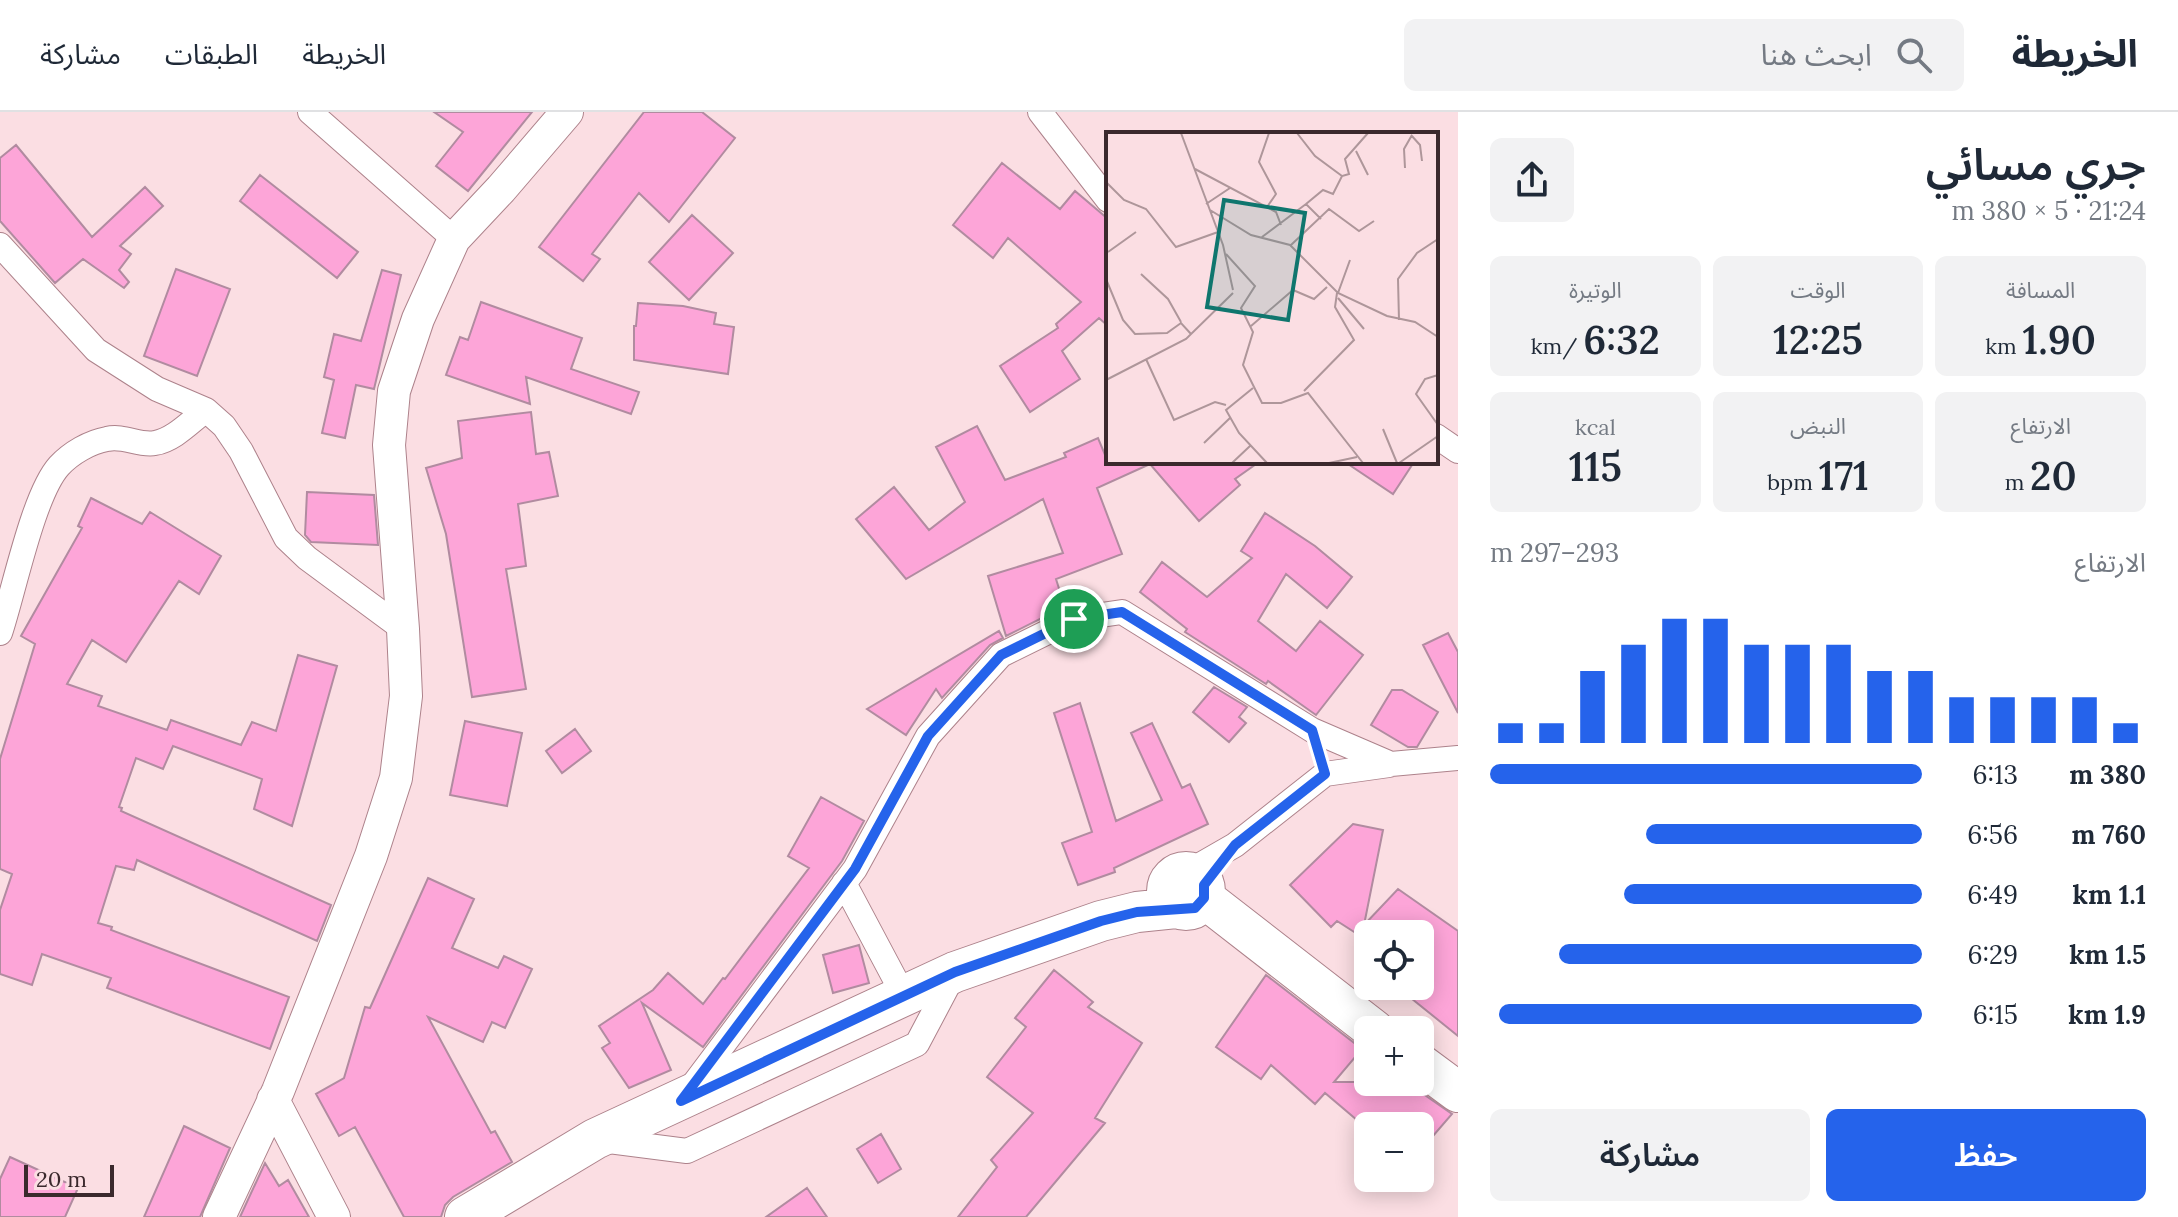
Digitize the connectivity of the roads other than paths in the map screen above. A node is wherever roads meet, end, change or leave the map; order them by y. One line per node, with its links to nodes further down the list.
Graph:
1 (310, 112): 5 (street)
2 (567, 112): 5 (street)
3 (1040, 112): 4 (street)
4 (1106, 197)
5 (454, 239): 11 (street)
6 (0, 245): 7 (street)
7 (206, 410): 10 (street); 11 (street)
8 (1438, 437): 9 (street)
9 (1458, 451)
10 (1, 627)
11 (403, 629): 23 (street)
12 (1312, 730): 14 (street); 15 (street); 16 (street)
13 (1458, 758): 14 (street)
14 (1391, 764): 15 (street)
15 (1325, 774): 17 (street)
16 (844, 883): 19 (street); 24 (street)
17 (1188, 892): 18 (main road); 20 (main road)
18 (955, 972): 19 (main road); 25 (street)
19 (904, 996): 24 (main road)
20 (1356, 1016)
21 (1434, 1074): 22 (main road)
22 (1458, 1092)
23 (273, 1100): 26 (street); 27 (street)
24 (681, 1101): 25 (main road)
25 (595, 1139): 28 (main road)
26 (219, 1217)
27 (334, 1217)
28 (465, 1217)

